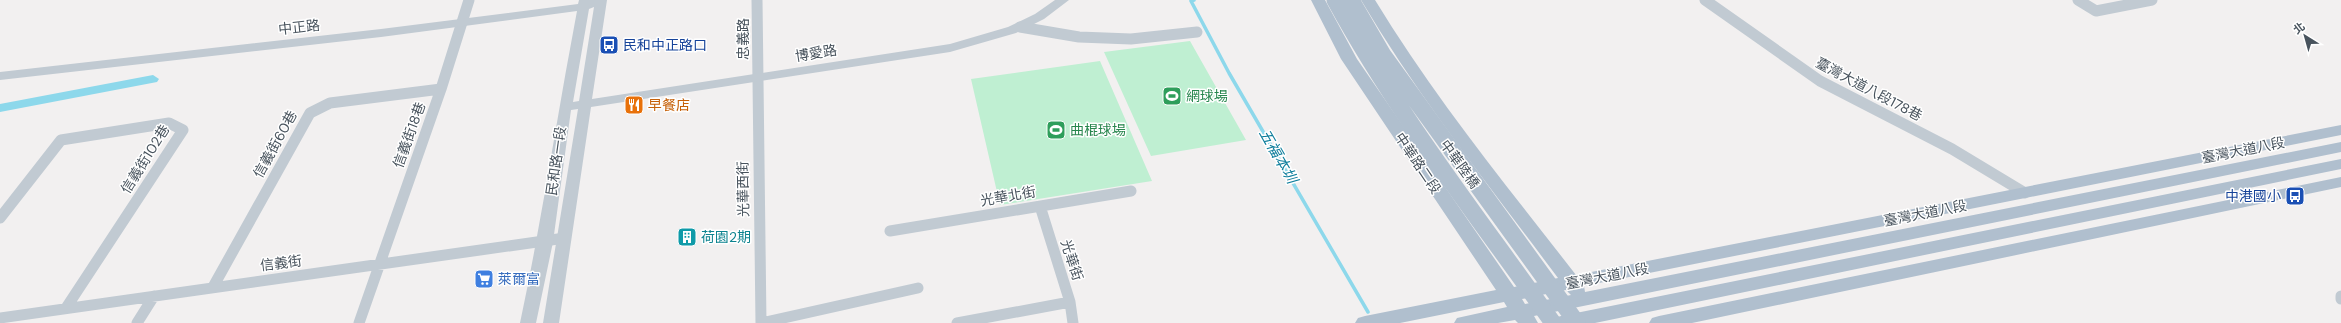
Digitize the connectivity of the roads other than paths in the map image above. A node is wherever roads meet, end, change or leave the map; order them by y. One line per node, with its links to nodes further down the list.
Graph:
1 (469, 0): 13 (street, 信義街18巷)
2 (600, 0): 12 (street, 中正路); 20 (street, 民和路一段)
3 (757, 0): 18 (street, 忠義路)
4 (1063, 0): 14 (street, 博愛路)
5 (1318, 0): 37 (main road, 中華路二段)
6 (1334, 0): 53 (main road, 中華陸橋, bridge)
7 (1351, 0): 55 (main road, 中華陸橋, bridge)
8 (1368, 0): 34 (main road)
9 (1704, 0): 27 (street, 臺灣大道八段178巷)
10 (2078, 0): 11 (street)
11 (2152, 0)
12 (581, 2): 13 (street, 中正路); 21 (street, 民和路一段)
13 (464, 19): 16 (street, 中正路); 17 (street, 中正路); 19 (street, 信義街18巷)
14 (1020, 27): 15 (street); 18 (street, 博愛路)
15 (1197, 32)
16 (0, 67)
17 (0, 76)
18 (757, 78): 20 (street, 博愛路); 48 (street, 光華西街)
19 (441, 89): 33 (street, 信義街18巷); 35 (street, 信義街60巷)
20 (584, 103): 21 (street, 博愛路); 31 (street, 民和路一段)
21 (564, 107): 32 (street, 民和路一段)
22 (2341, 130): 27 (main road, 臺灣大道八段)
23 (2341, 147): 41 (main road, 臺灣大道八段)
24 (2341, 164): 41 (main road, 臺灣大道八段)
25 (2341, 182): 56 (main road)
26 (1131, 191): 28 (street, 光華北街)
27 (2025, 193): 34 (main road, 臺灣大道八段)
28 (1040, 206): 30 (street, 光華北街); 39 (street, 光華街)
29 (0, 218): 40 (street, 信義街102巷)
30 (890, 231)
31 (565, 238): 32 (street, 信義街); 47 (street, 民和路一段)
32 (545, 242): 33 (street, 信義街); 46 (street, 民和路一段)
33 (378, 264): 35 (street, 信義街); 45 (street, 信義街18巷)
34 (1571, 282): 37 (main road, 臺灣大道八段); 41 (main road)
35 (213, 286): 38 (street, 信義街)
36 (918, 288): 48 (street)
37 (1508, 295): 41 (main road, 臺灣大道八段); 43 (main road, 中華路二段); 51 (main road, 臺灣大道八段)
38 (154, 296): 40 (street, 信義街); 44 (street)
39 (1070, 302): 49 (street); 50 (street, 光華街)
40 (66, 308): 42 (street, 信義街)
41 (1592, 314): 43 (main road, 臺灣大道八段); 54 (main road, 臺灣大道八段)
42 (0, 318)
43 (1525, 318): 52 (main road, 臺灣大道八段)
44 (137, 323)
45 (359, 323)
46 (528, 323)
47 (551, 323)
48 (761, 323)
49 (957, 323)
50 (1072, 323)
51 (1365, 323)
52 (1464, 323)
53 (1553, 323)
54 (1561, 323)
55 (1577, 323)
56 (1659, 323)

